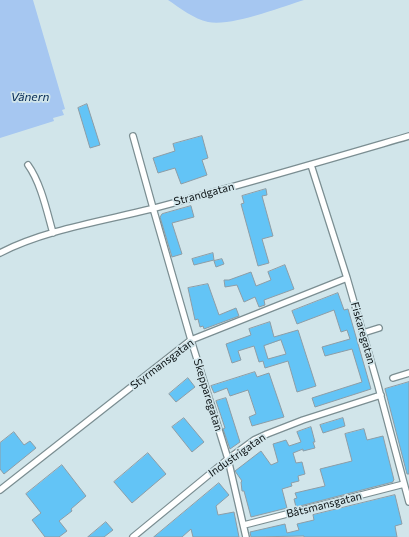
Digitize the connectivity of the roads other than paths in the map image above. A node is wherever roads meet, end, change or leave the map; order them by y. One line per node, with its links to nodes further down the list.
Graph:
1 (133, 136): 5 (street, Skepparegatan)
2 (409, 136): 3 (street, Strandgatan)
3 (311, 165): 5 (street, Strandgatan); 8 (street, Fiskaregatan)
4 (28, 166): 6 (street)
5 (153, 208): 6 (street, Strandgatan); 11 (street, Skepparegatan)
6 (53, 233): 7 (street, Strandgatan)
7 (0, 253)
8 (347, 278): 10 (street, Fiskaregatan); 11 (street, Styrmansgatan)
9 (379, 328): 10 (street)
10 (363, 333): 14 (street, Fiskaregatan)
11 (191, 340): 15 (street, Skepparegatan); 17 (street, Styrmansgatan)
12 (409, 373): 13 (street)
13 (393, 378)
14 (380, 395): 15 (street, Industrigatan); 16 (street, Fiskaregatan)
15 (228, 459): 19 (street, Skepparegatan); 20 (street, Industrigatan)
16 (404, 484): 18 (street, Fiskaregatan); 19 (street, Båtsmansgatan)
17 (0, 490)
18 (409, 502)
19 (244, 525): 21 (street, Skepparegatan)
20 (133, 537)
21 (246, 537)

